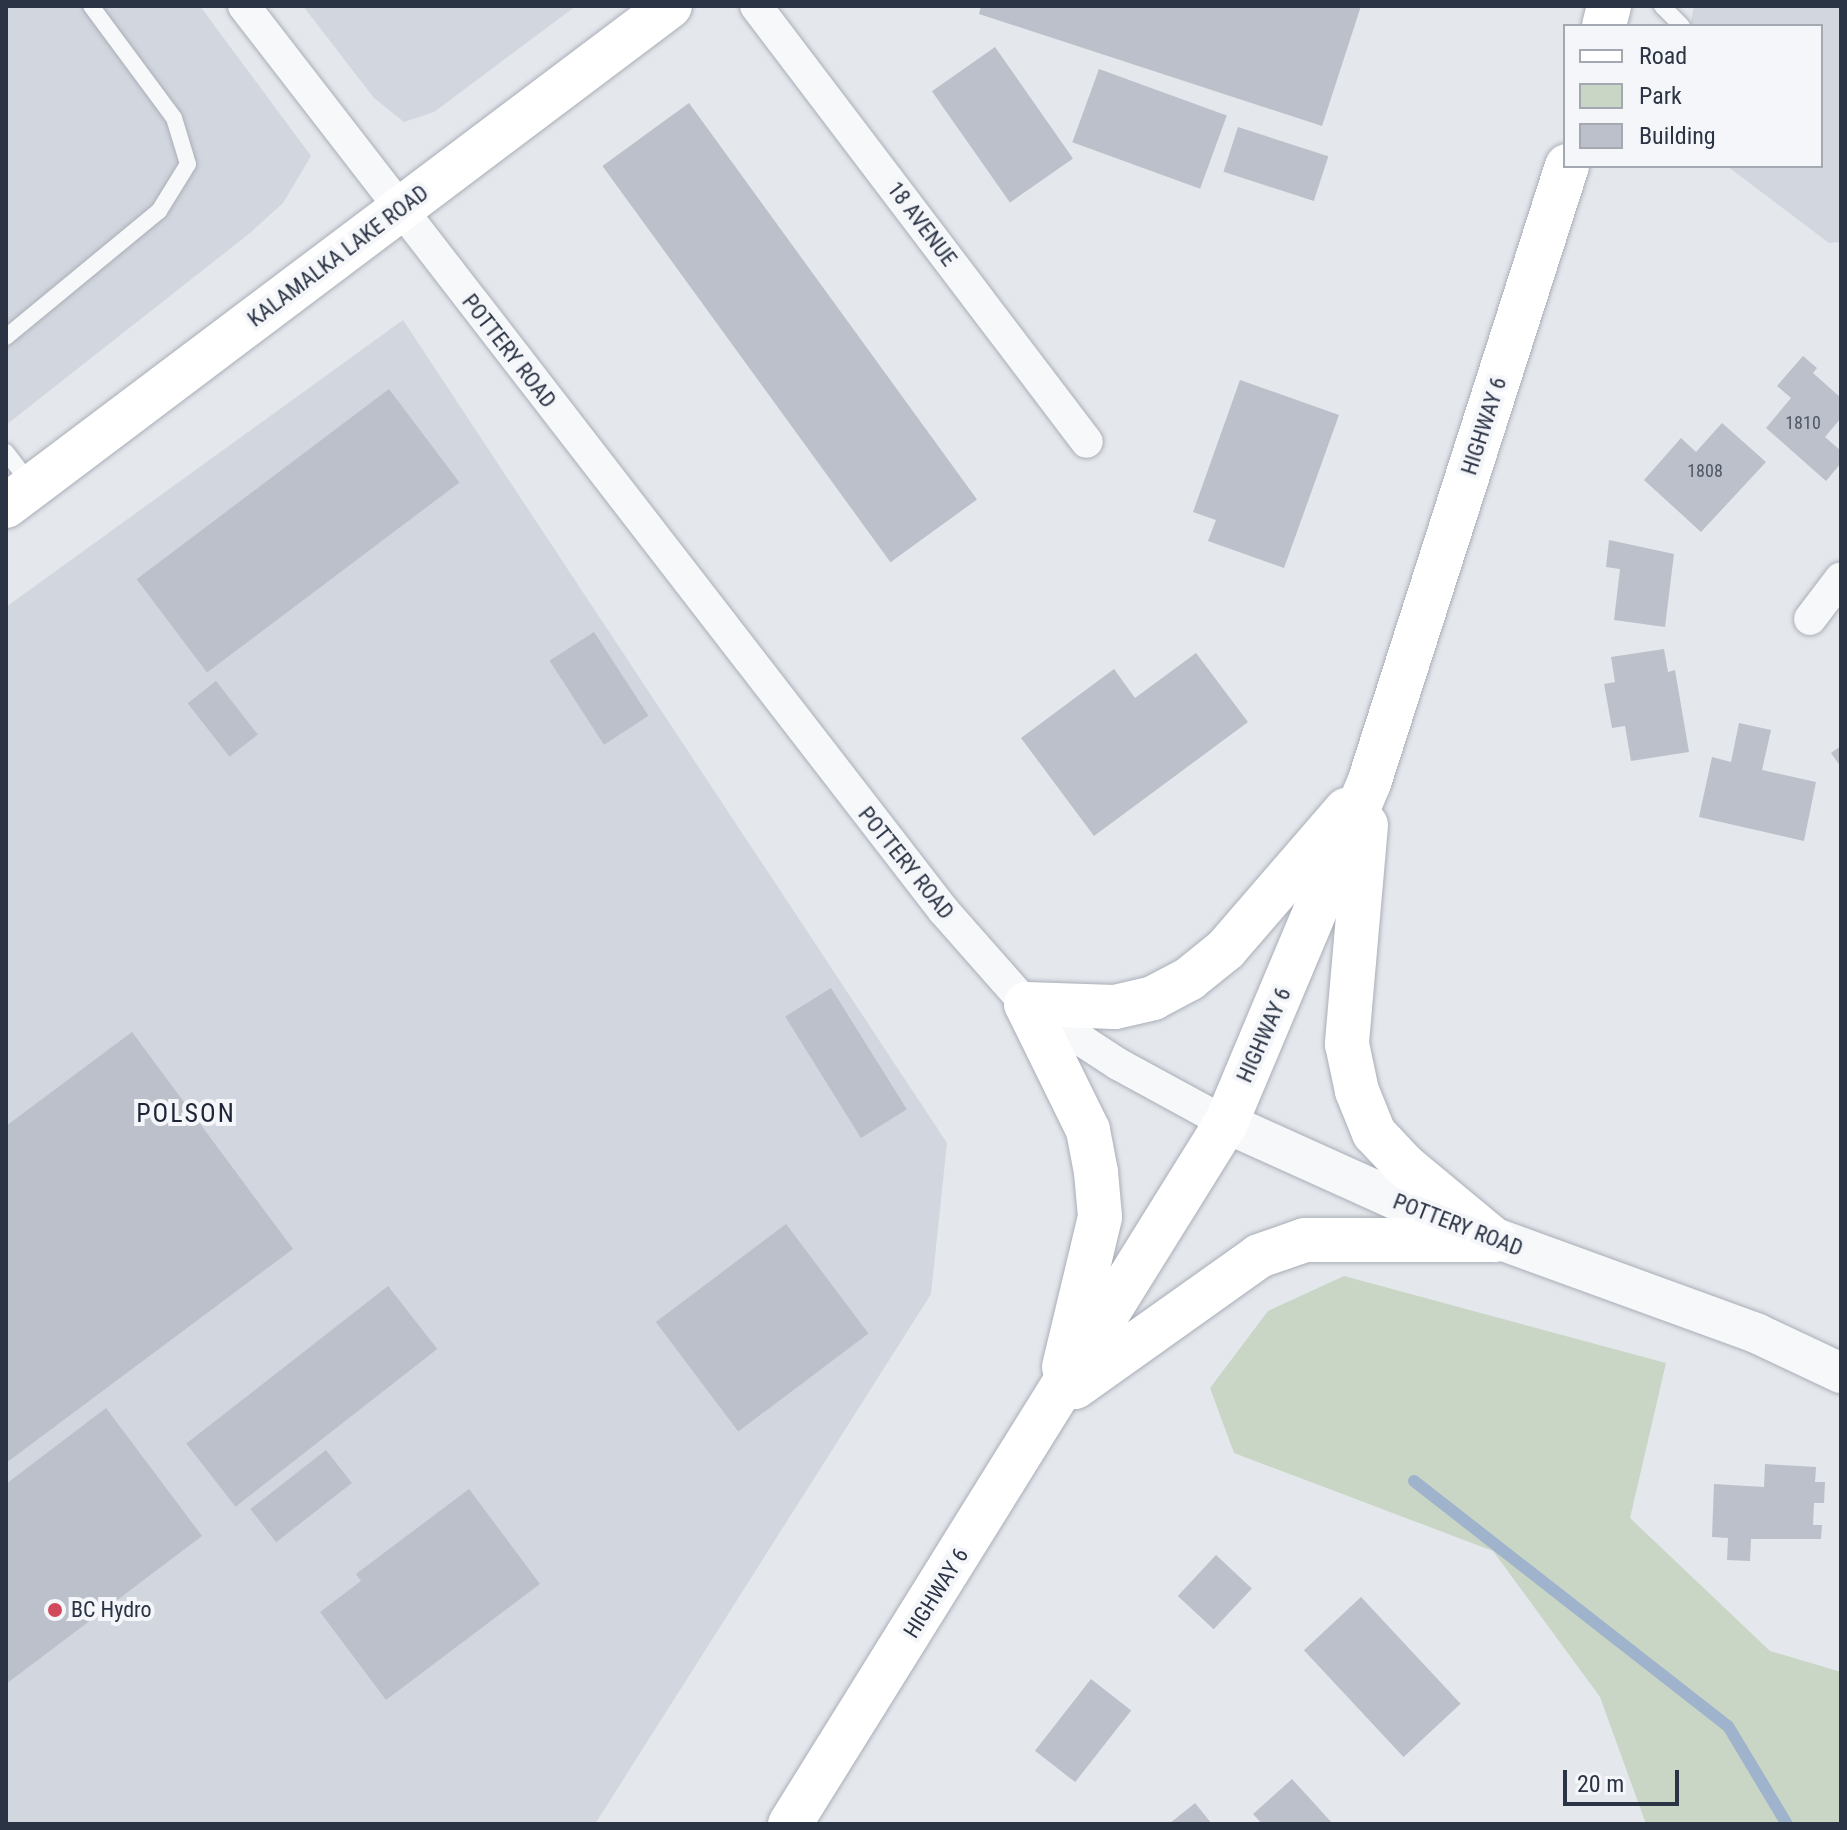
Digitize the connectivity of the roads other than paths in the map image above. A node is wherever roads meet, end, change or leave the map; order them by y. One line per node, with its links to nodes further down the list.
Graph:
1 (91, 6): 9 (lane)
2 (244, 6): 8 (street, POTTERY ROAD)
3 (670, 6): 8 (main road, KALAMALKA LAKE ROAD)
4 (756, 6): 10 (street, 18 AVENUE)
5 (1662, 6): 6 (lane)
6 (1680, 24)
7 (1566, 168): 15 (main road, HIGHWAY 6)
8 (399, 209): 12 (main road, KALAMALKA LAKE ROAD); 16 (street, POTTERY ROAD)
9 (6, 337)
10 (1087, 442)
11 (6, 452): 12 (lane)
12 (19, 496)
13 (1841, 578): 14 (street)
14 (1810, 619)
15 (1369, 783): 16 (main road); 17 (main road, HIGHWAY 6); 18 (main road)
16 (1026, 1004): 17 (street, POTTERY ROAD); 20 (main road)
17 (1226, 1123): 18 (street, POTTERY ROAD); 20 (main road, HIGHWAY 6)
18 (1494, 1240): 19 (street, POTTERY ROAD); 20 (main road)
19 (1841, 1373)
20 (1057, 1400): 21 (main road, HIGHWAY 6)
21 (790, 1824)

